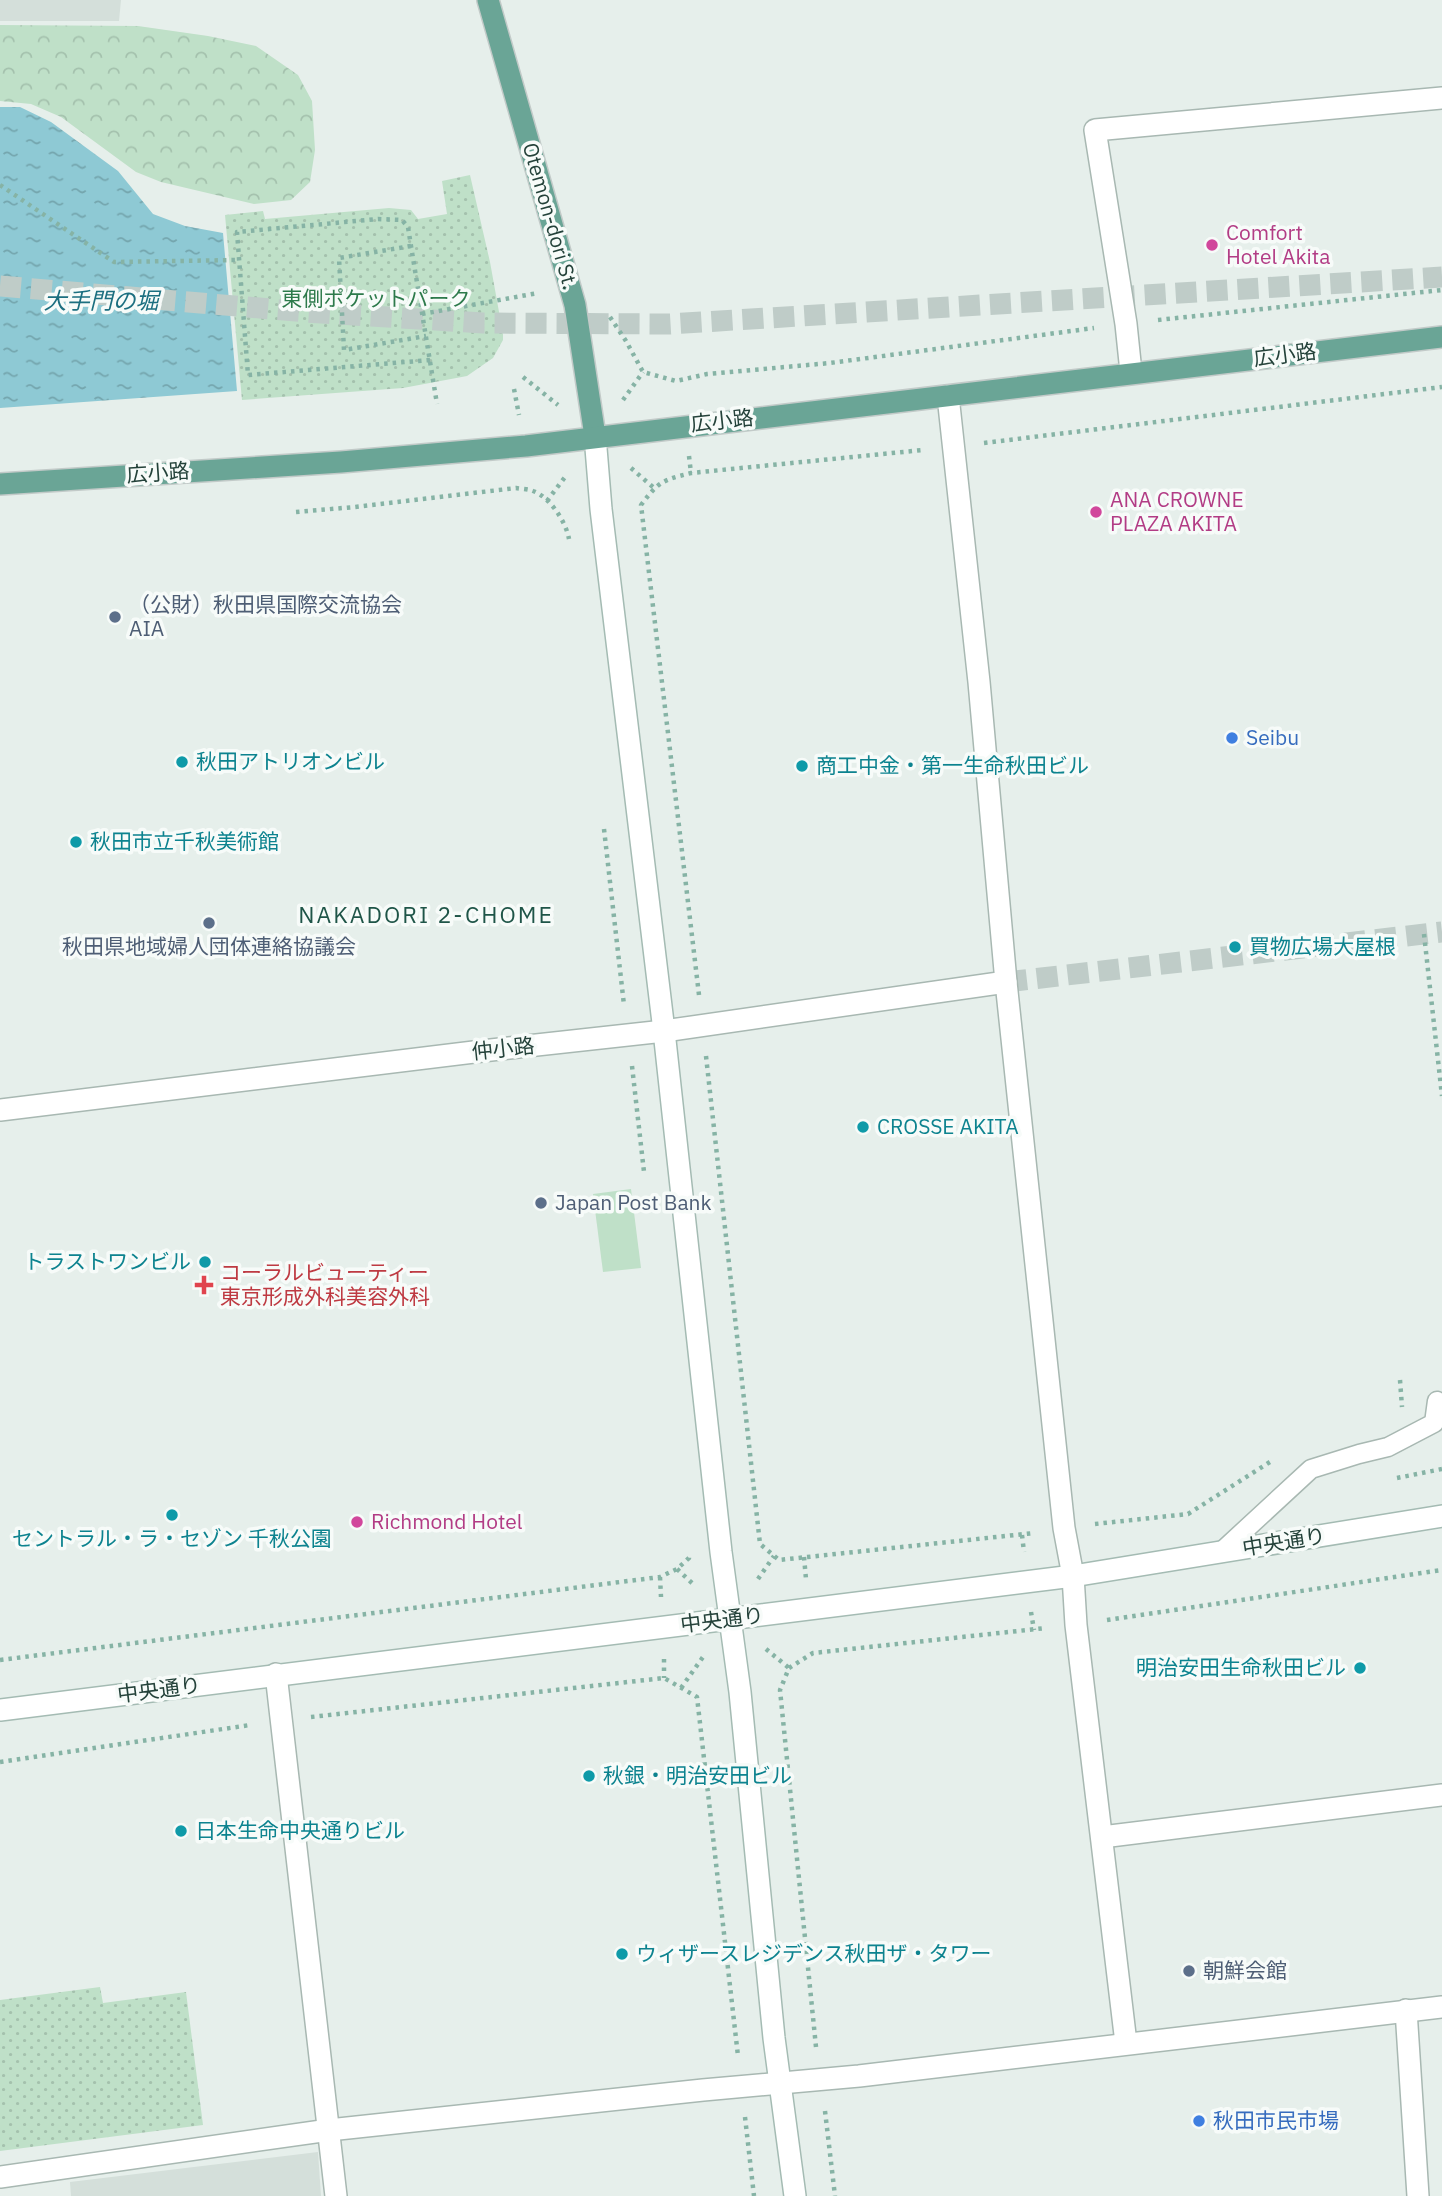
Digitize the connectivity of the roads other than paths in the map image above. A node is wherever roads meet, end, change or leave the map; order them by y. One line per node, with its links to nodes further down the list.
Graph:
1 (488, 0): 6 (main road, Otemon-dori St.)
2 (1442, 98): 4 (street)
3 (1442, 337): 4 (main road, 広小路)
4 (1131, 372): 5 (main road, 広小路)
5 (948, 396): 6 (main road, 広小路); 8 (street)
6 (594, 436): 7 (main road, 広小路); 9 (street)
7 (0, 484)
8 (1006, 982): 9 (street, 仲小路); 14 (street)
9 (664, 1031): 10 (street, 仲小路); 15 (street)
10 (0, 1110)
11 (1437, 1401): 13 (lane)
12 (1442, 1517): 13 (street, 中央通り)
13 (1220, 1553): 14 (street, 中央通り)
14 (1073, 1576): 15 (street, 中央通り); 19 (street)
15 (730, 1620): 16 (street, 中央通り); 23 (street)
16 (276, 1674): 17 (street, 中央通り); 24 (street)
17 (0, 1710)
18 (1442, 1795): 19 (street)
19 (1102, 1837): 22 (street)
20 (1442, 2007): 21 (street)
21 (1406, 2010): 22 (street); 28 (street)
22 (1126, 2043): 23 (street)
23 (781, 2082): 24 (street); 27 (street)
24 (329, 2130): 25 (street); 26 (street)
25 (0, 2177)
26 (336, 2196)
27 (794, 2196)
28 (1418, 2196)

